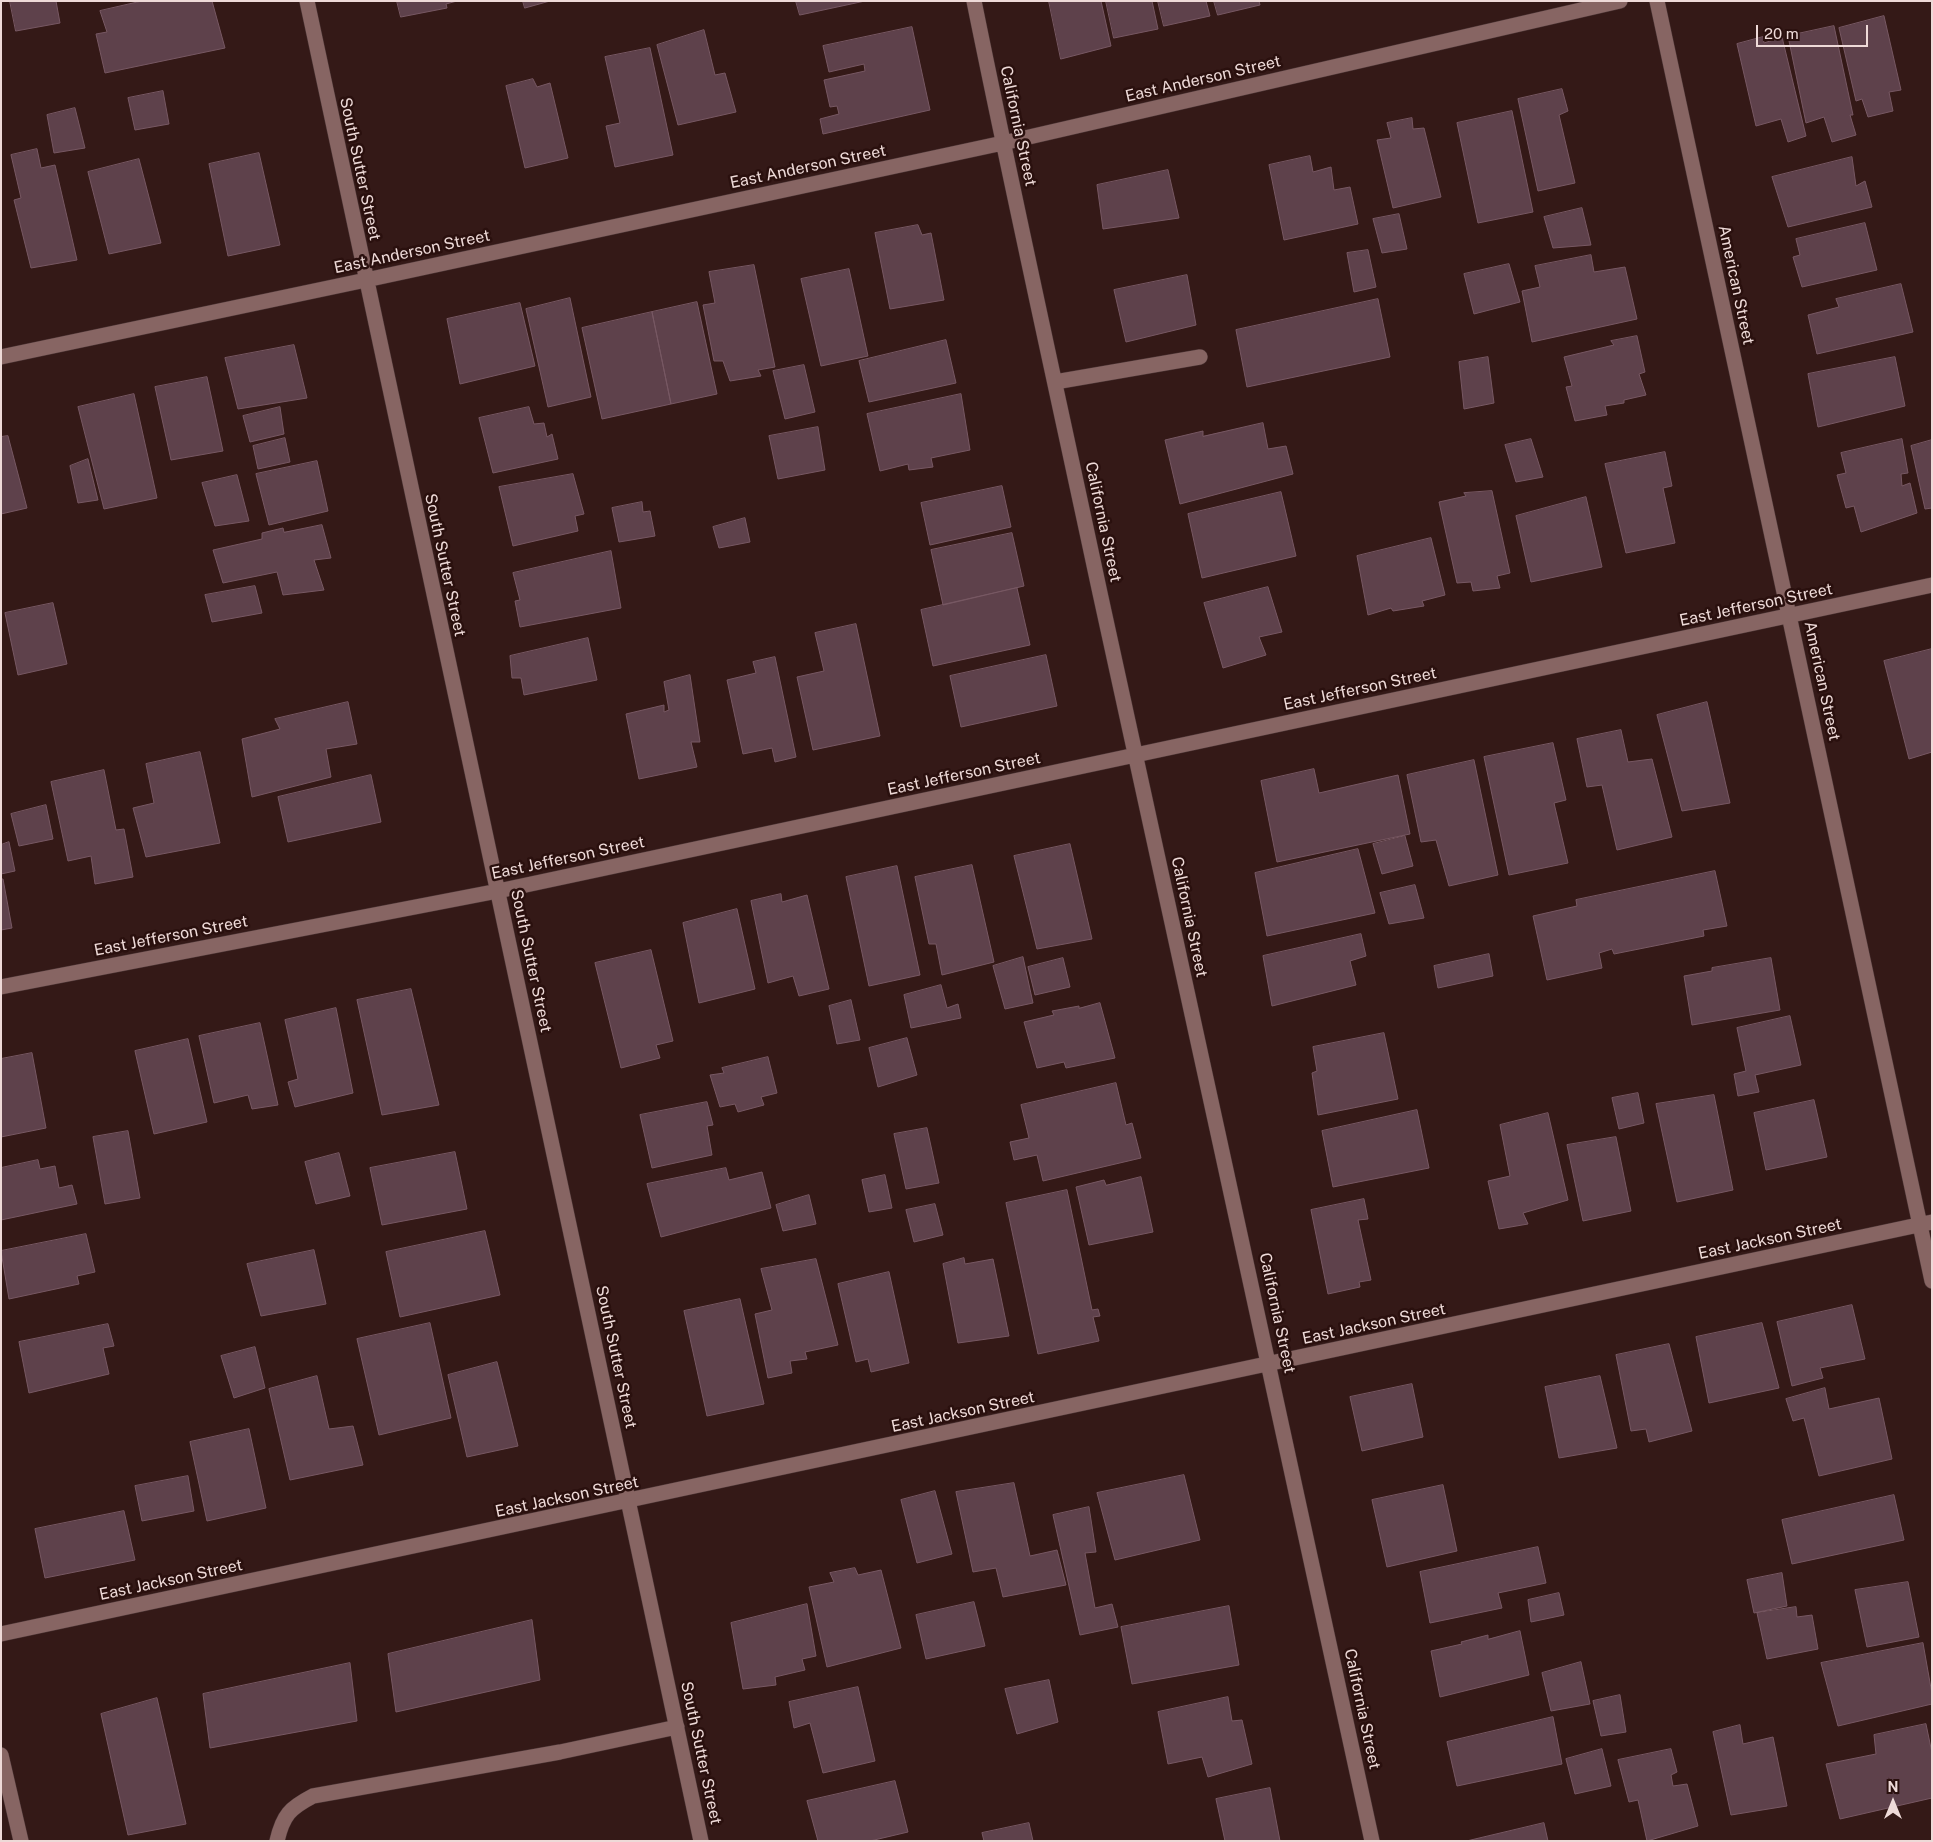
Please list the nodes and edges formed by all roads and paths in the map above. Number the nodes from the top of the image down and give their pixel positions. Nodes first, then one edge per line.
1 (307, 1) edge
2 (974, 1) edge
3 (1620, 1) edge
4 (1657, 1) edge
5 (1003, 143) junction
6 (366, 280) junction
7 (1, 357) edge
8 (1200, 357) dead end
9 (1055, 382) junction
10 (1932, 584) edge
11 (1790, 615) junction
12 (1136, 755) junction
13 (498, 891) junction
14 (1, 987) edge
15 (1926, 1224) edge
16 (1932, 1281) edge
17 (1270, 1364) junction
18 (629, 1502) junction
19 (1, 1634) edge
20 (678, 1727) junction
21 (1, 1755) edge
22 (21, 1841) edge
23 (276, 1841) edge
24 (701, 1841) edge
25 (1372, 1841) edge

1 - 6 street, South Sutter Street
2 - 5 street, California Street
3 - 5 street, East Anderson Street
4 - 11 street, American Street
5 - 6 street, East Anderson Street
5 - 9 street, California Street
6 - 7 street, East Anderson Street
6 - 13 street, South Sutter Street
8 - 9 street
9 - 12 street, California Street
10 - 11 street, East Jefferson Street
11 - 12 street, East Jefferson Street
11 - 15 street, American Street
12 - 13 street, East Jefferson Street
12 - 17 street, California Street
13 - 14 street, East Jefferson Street
13 - 18 street, South Sutter Street
15 - 16 street, American Street
15 - 17 street, East Jackson Street
17 - 18 street, East Jackson Street
17 - 25 street, California Street
18 - 19 street, East Jackson Street
18 - 20 street, South Sutter Street
20 - 23 street
20 - 24 street, South Sutter Street
21 - 22 street

